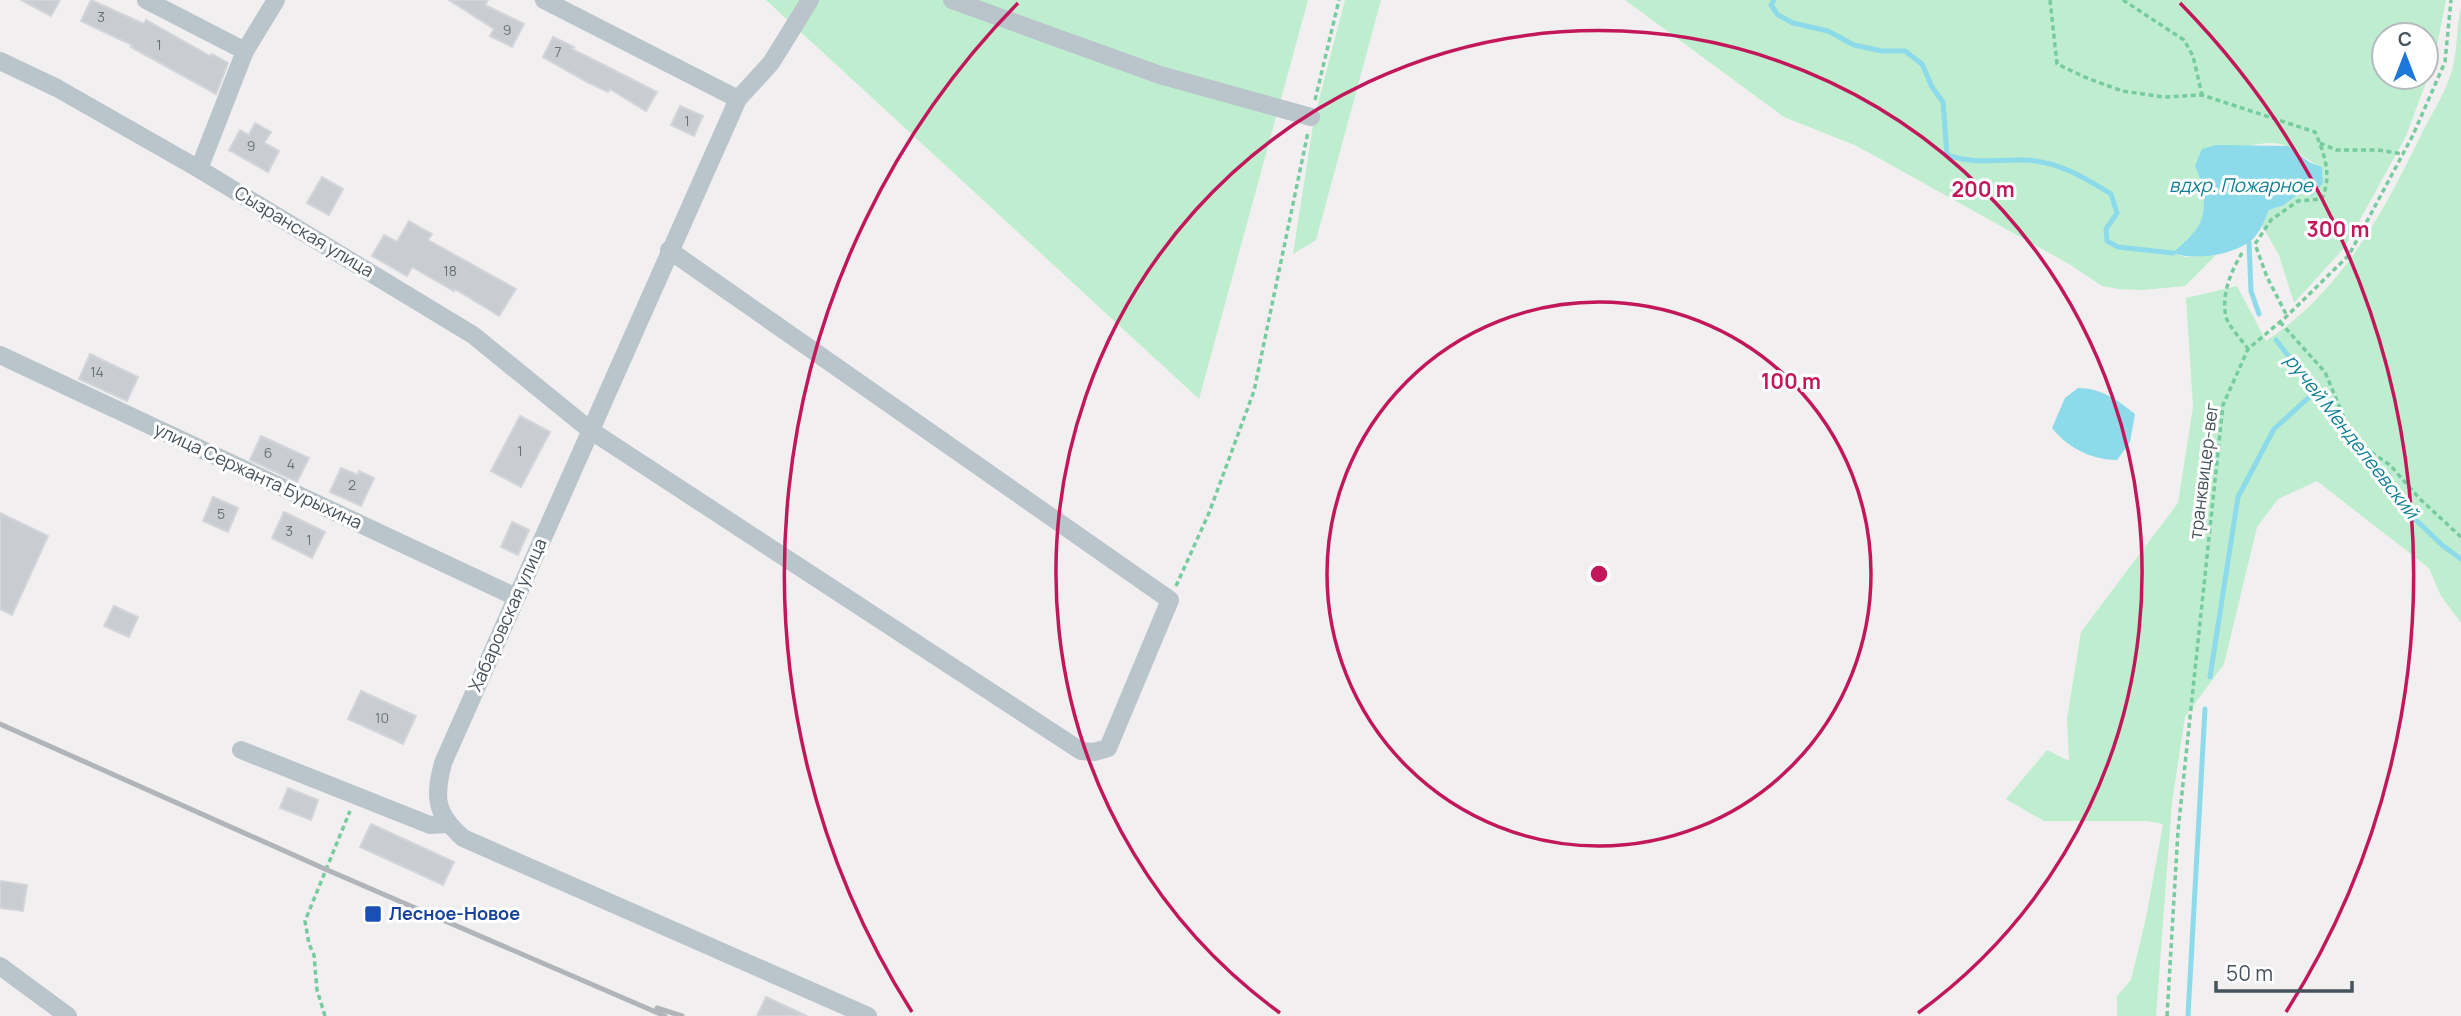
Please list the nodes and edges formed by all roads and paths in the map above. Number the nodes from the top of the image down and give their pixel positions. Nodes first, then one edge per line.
1 (146, 0) edge
2 (276, 0) edge
3 (544, 0) edge
4 (810, 0) edge
5 (952, 0) edge
6 (1339, 0) edge
7 (2050, 0) edge
8 (2123, 0) edge
9 (2451, 0) edge
10 (245, 51) junction
11 (0, 61) edge
12 (2202, 95) junction
13 (738, 99) junction
14 (1311, 117) junction
15 (2320, 143) junction
16 (2403, 154) junction
17 (199, 169) junction
18 (669, 250) junction
19 (2242, 253) dead end
20 (2287, 316) junction
21 (2280, 322) junction
22 (2248, 349) junction
23 (0, 355) edge
24 (590, 430) junction
25 (2461, 537) edge
26 (516, 597) junction
27 (1170, 600) junction
28 (242, 750) dead end
29 (357, 796) junction
30 (447, 824) junction
31 (0, 966) edge
32 (68, 1016) edge
33 (325, 1016) edge
34 (868, 1016) edge
35 (2167, 1016) edge

1 - 10 street
2 - 10 street
3 - 13 street
4 - 13 street, Хабаровская улица
5 - 14 street
6 - 14 path
7 - 12 path
8 - 12 path
9 - 16 path, транквицер-вег
10 - 17 street
11 - 17 street, Сызранская улица
12 - 15 path
13 - 18 street, Хабаровская улица
14 - 27 path
15 - 16 path
15 - 20 path
16 - 20 path, транквицер-вег
17 - 24 street, Сызранская улица
18 - 24 street, Хабаровская улица
18 - 27 street
19 - 22 path
20 - 21 path, транквицер-вег
21 - 22 path, транквицер-вег
21 - 25 path
22 - 35 path, транквицер-вег
23 - 26 street, улица Сержанта Бурыхина
24 - 26 street, Хабаровская улица
24 - 27 street, Сызранская улица
26 - 30 street, Хабаровская улица
28 - 29 street
29 - 30 street
29 - 33 path
30 - 34 street
31 - 32 street

